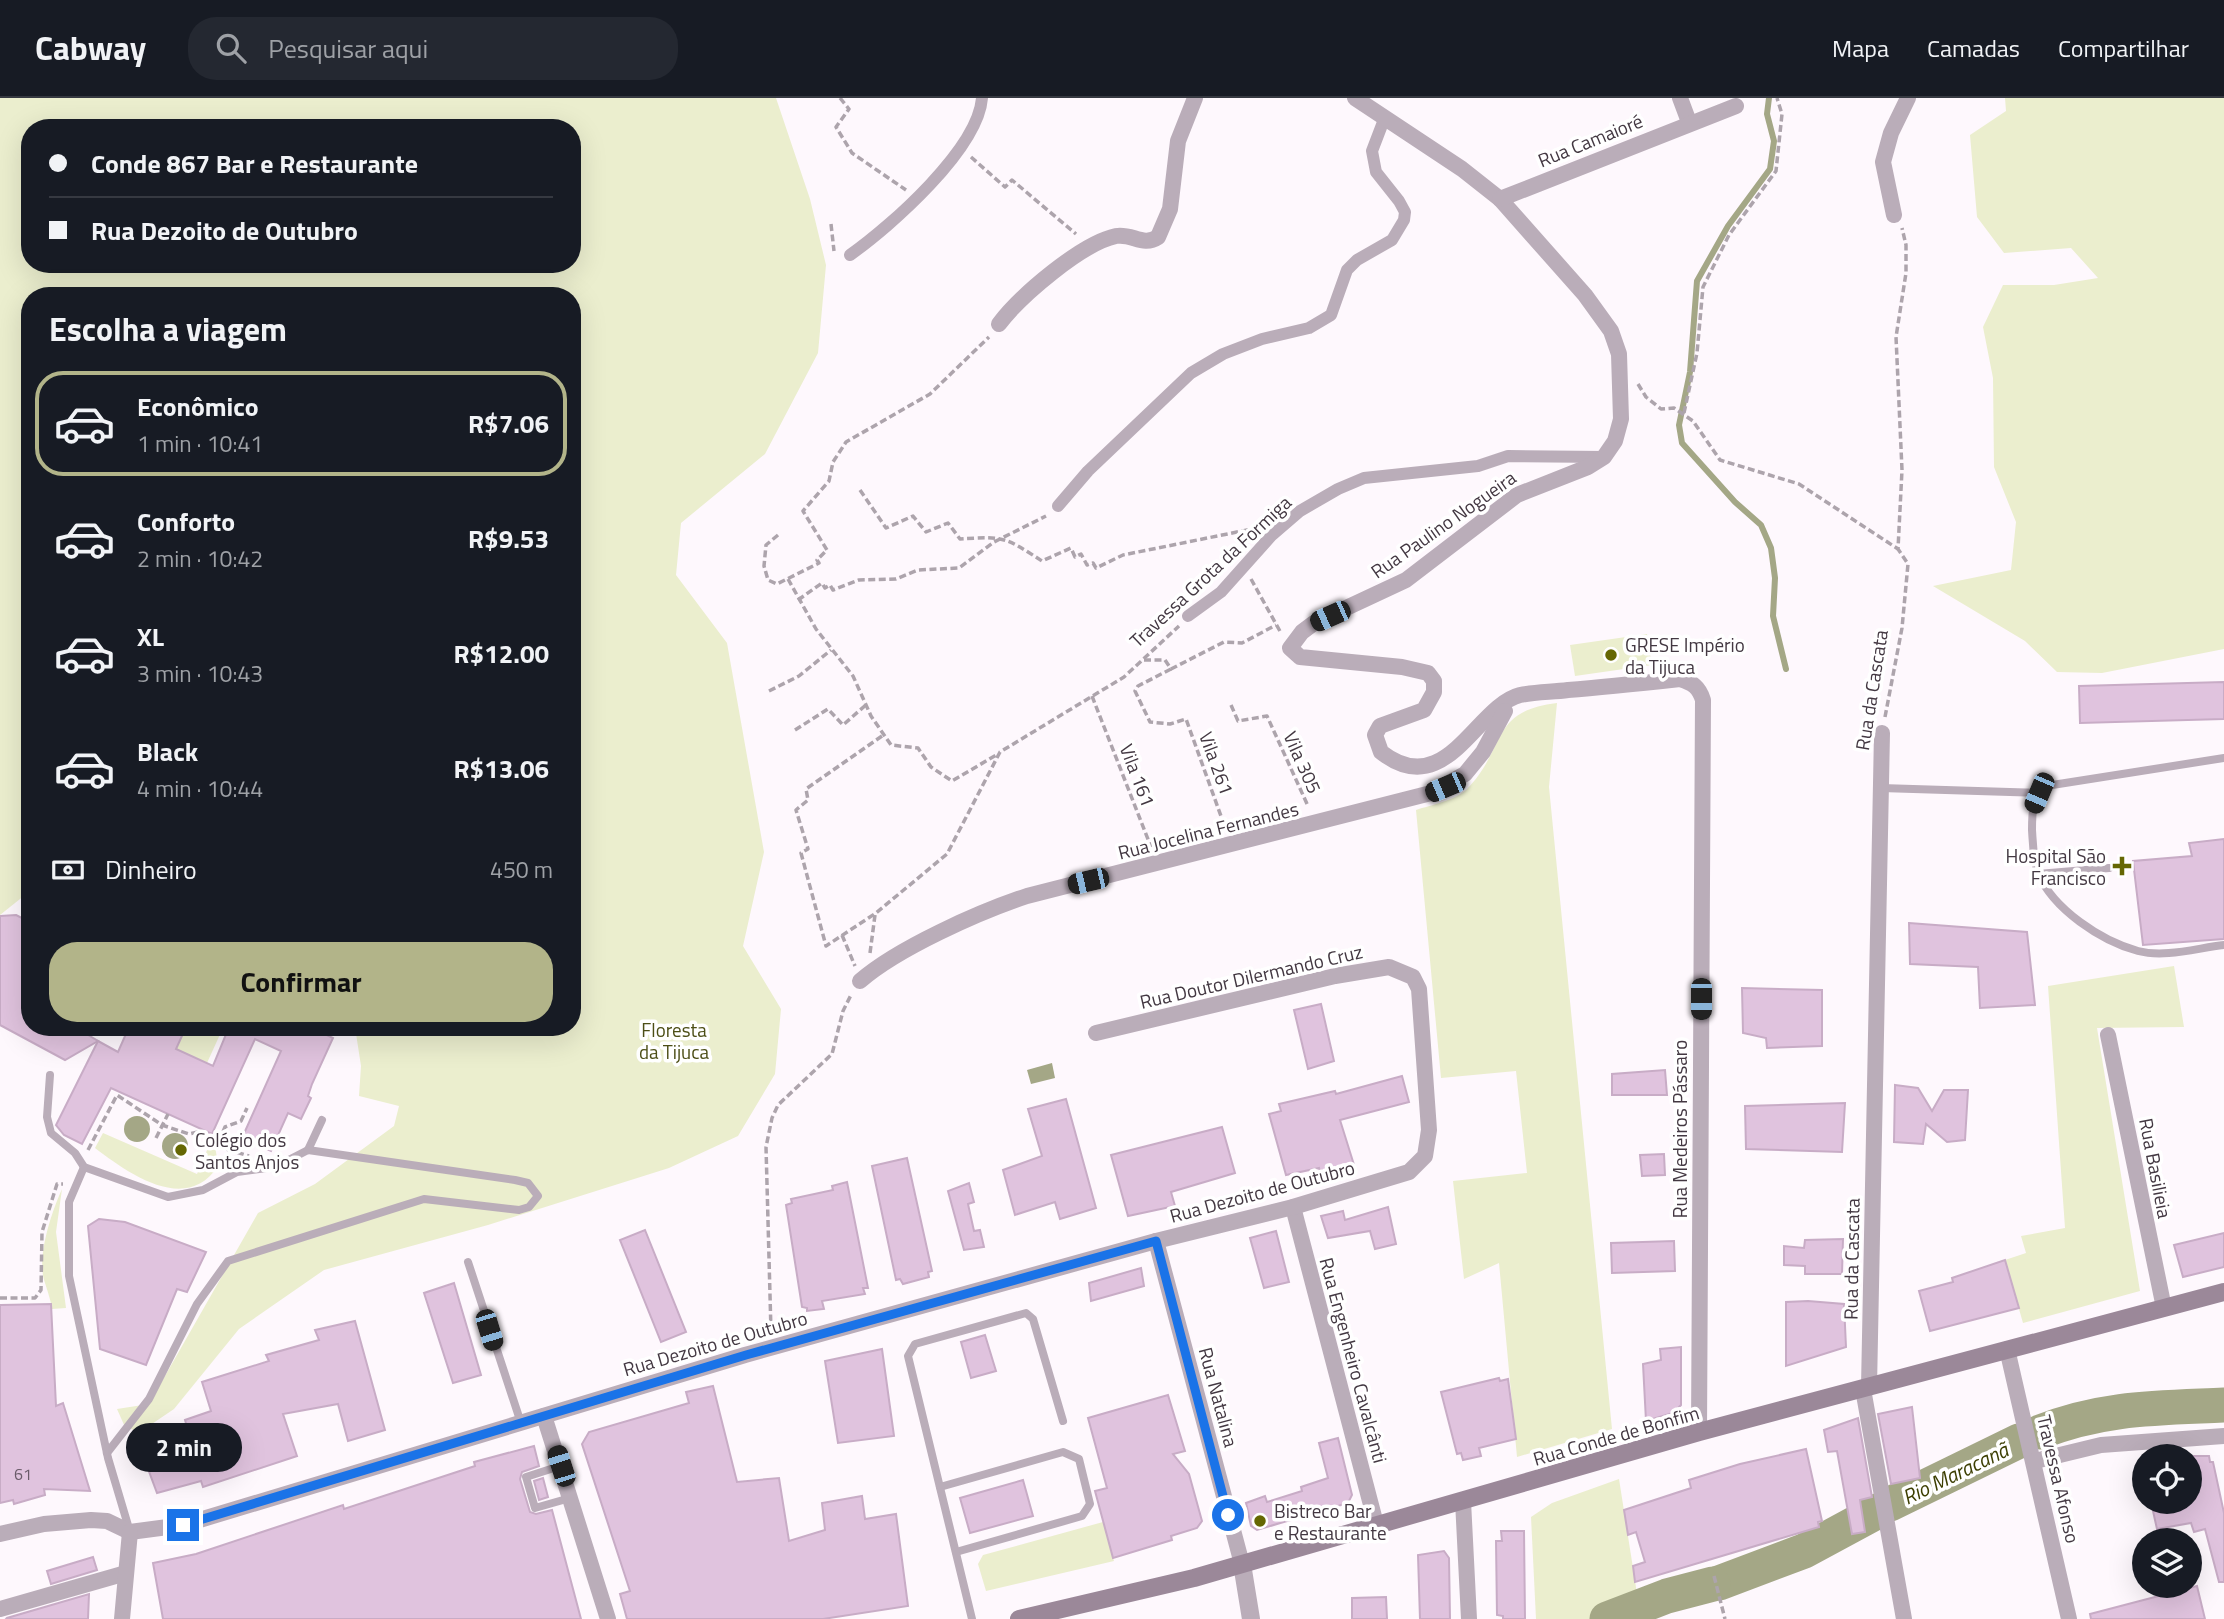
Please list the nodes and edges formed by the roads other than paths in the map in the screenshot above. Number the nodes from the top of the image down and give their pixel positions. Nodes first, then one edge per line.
1 (982, 98) edge
2 (1195, 98) edge
3 (1355, 98) edge
4 (1680, 98) edge
5 (1908, 98) edge
6 (1736, 106) dead end
7 (1385, 117) junction
8 (1689, 122) junction
9 (1500, 199) junction
10 (1894, 215) road end
11 (850, 255) dead end
12 (999, 324) road end
13 (1604, 457) junction
14 (1058, 506) road end
15 (1188, 616) road end
16 (1517, 696) junction
17 (1882, 733) road end
18 (2224, 758) edge
19 (1881, 788) junction
20 (2039, 793) junction
21 (2109, 868) dead end
22 (2038, 874) junction
23 (2224, 945) edge
24 (860, 981) road end
25 (1096, 1033) dead end
26 (2108, 1035) dead end
27 (50, 1075) dead end
28 (322, 1120) dead end
29 (1427, 1144) joint
30 (308, 1150) junction
31 (82, 1163) junction
32 (1293, 1207) junction
33 (1156, 1241) junction
34 (468, 1262) dead end
35 (2224, 1292) edge
36 (2164, 1308) junction
37 (2007, 1349) junction
38 (1866, 1388) junction
39 (544, 1416) junction
40 (1063, 1421) dead end
41 (521, 1423) junction
42 (1699, 1432) junction
43 (2224, 1436) edge
44 (107, 1453) junction
45 (2033, 1454) junction
46 (561, 1466) junction
47 (940, 1487) junction
48 (570, 1498) junction
49 (1463, 1501) junction
50 (1376, 1524) junction
51 (130, 1532) junction
52 (0, 1534) edge
53 (956, 1552) junction
54 (1242, 1564) junction
55 (126, 1573) junction
56 (0, 1609) edge
57 (122, 1619) edge
58 (608, 1619) edge
59 (972, 1619) edge
60 (1019, 1619) edge
61 (1251, 1619) edge
62 (1469, 1619) edge
63 (1904, 1619) edge
64 (2069, 1619) edge

1 - 11 street
2 - 12 street
3 - 7 street
4 - 8 street
5 - 10 street
6 - 8 street, Rua Camaioré
7 - 9 street
7 - 14 street
8 - 9 street, Rua Camaioré
9 - 13 street
13 - 15 street, Travessa Grota da Formiga
13 - 16 street, Rua Paulino Nogueira
16 - 24 street, Rua Jocelina Fernandes
16 - 42 street, Rua Medeiros Pássaro
17 - 19 street, Rua da Cascata
18 - 20 lane
19 - 20 lane
19 - 38 street, Rua da Cascata
20 - 22 lane
21 - 22 lane
22 - 23 lane
25 - 29 street, Rua Doutor Dilermando Cruz
26 - 36 street, Rua Basilieia
27 - 31 lane
28 - 30 lane
29 - 32 street, Rua Dezoito de Outubro
30 - 31 lane
30 - 44 lane
31 - 44 lane
32 - 33 street, Rua Dezoito de Outubro
32 - 50 street, Rua Engenheiro Cavalcânti
33 - 39 street, Rua Dezoito de Outubro
33 - 54 street, Rua Natalina
34 - 41 lane
35 - 36 main road, Rua Conde de Bonfim
36 - 37 main road, Rua Conde de Bonfim
37 - 38 main road, Rua Conde de Bonfim
37 - 45 street, Travessa Afonso
38 - 42 main road, Rua Conde de Bonfim
38 - 63 street, Rua da Cascata
39 - 41 street, Rua Dezoito de Outubro
39 - 46 street
40 - 47 lane
41 - 51 street, Rua Dezoito de Outubro
42 - 49 main road, Rua Conde de Bonfim
43 - 45 street
44 - 51 lane
45 - 64 street, Travessa Afonso
46 - 48 street
46 - 48 lane
47 - 53 lane
47 - 53 lane
48 - 58 street
49 - 50 main road, Rua Conde de Bonfim
49 - 62 street
50 - 54 main road, Rua Conde de Bonfim
51 - 52 street, Rua Dezoito de Outubro
51 - 55 street
53 - 59 lane
54 - 60 main road, Rua Conde de Bonfim
54 - 61 street
55 - 56 street
55 - 57 street

